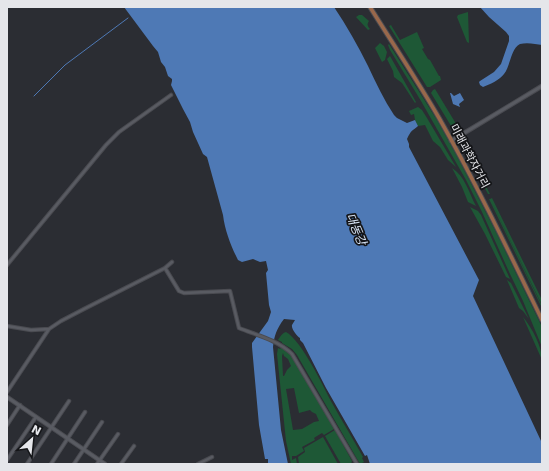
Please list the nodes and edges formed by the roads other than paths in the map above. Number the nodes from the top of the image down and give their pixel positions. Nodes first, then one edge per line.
1 (370, 7) edge
2 (542, 86) edge
3 (171, 95) dead end
4 (451, 140) junction
5 (172, 262) dead end
6 (7, 265) edge
7 (165, 268) junction
8 (542, 320) edge
9 (7, 326) edge
10 (49, 329) junction
11 (7, 392) edge
12 (7, 397) edge
13 (70, 402) dead end
14 (20, 405) junction
15 (86, 412) dead end
16 (36, 416) junction
17 (102, 422) dead end
18 (7, 425) edge
19 (52, 428) junction
20 (118, 434) dead end
21 (68, 438) junction
22 (134, 446) dead end
23 (84, 449) junction
24 (212, 457) dead end
25 (7, 460) edge
26 (100, 460) junction
27 (26, 464) edge
28 (51, 464) edge
29 (74, 464) edge
30 (97, 464) edge
31 (105, 464) edge
32 (121, 464) edge
33 (198, 464) edge
34 (356, 464) edge

1 - 4 main road, 미래과학자거리
2 - 4 street
3 - 6 street
4 - 8 main road, 미래과학자거리
5 - 7 street
7 - 10 street
7 - 34 street
9 - 10 street
10 - 11 street
12 - 14 street
13 - 19 street
14 - 16 street
14 - 18 street
15 - 21 street
16 - 19 street
16 - 25 street
17 - 23 street
19 - 21 street
19 - 27 street
20 - 26 street
21 - 23 street
21 - 28 street
22 - 32 street
23 - 26 street
23 - 29 street
24 - 33 street
26 - 30 street
26 - 31 street

